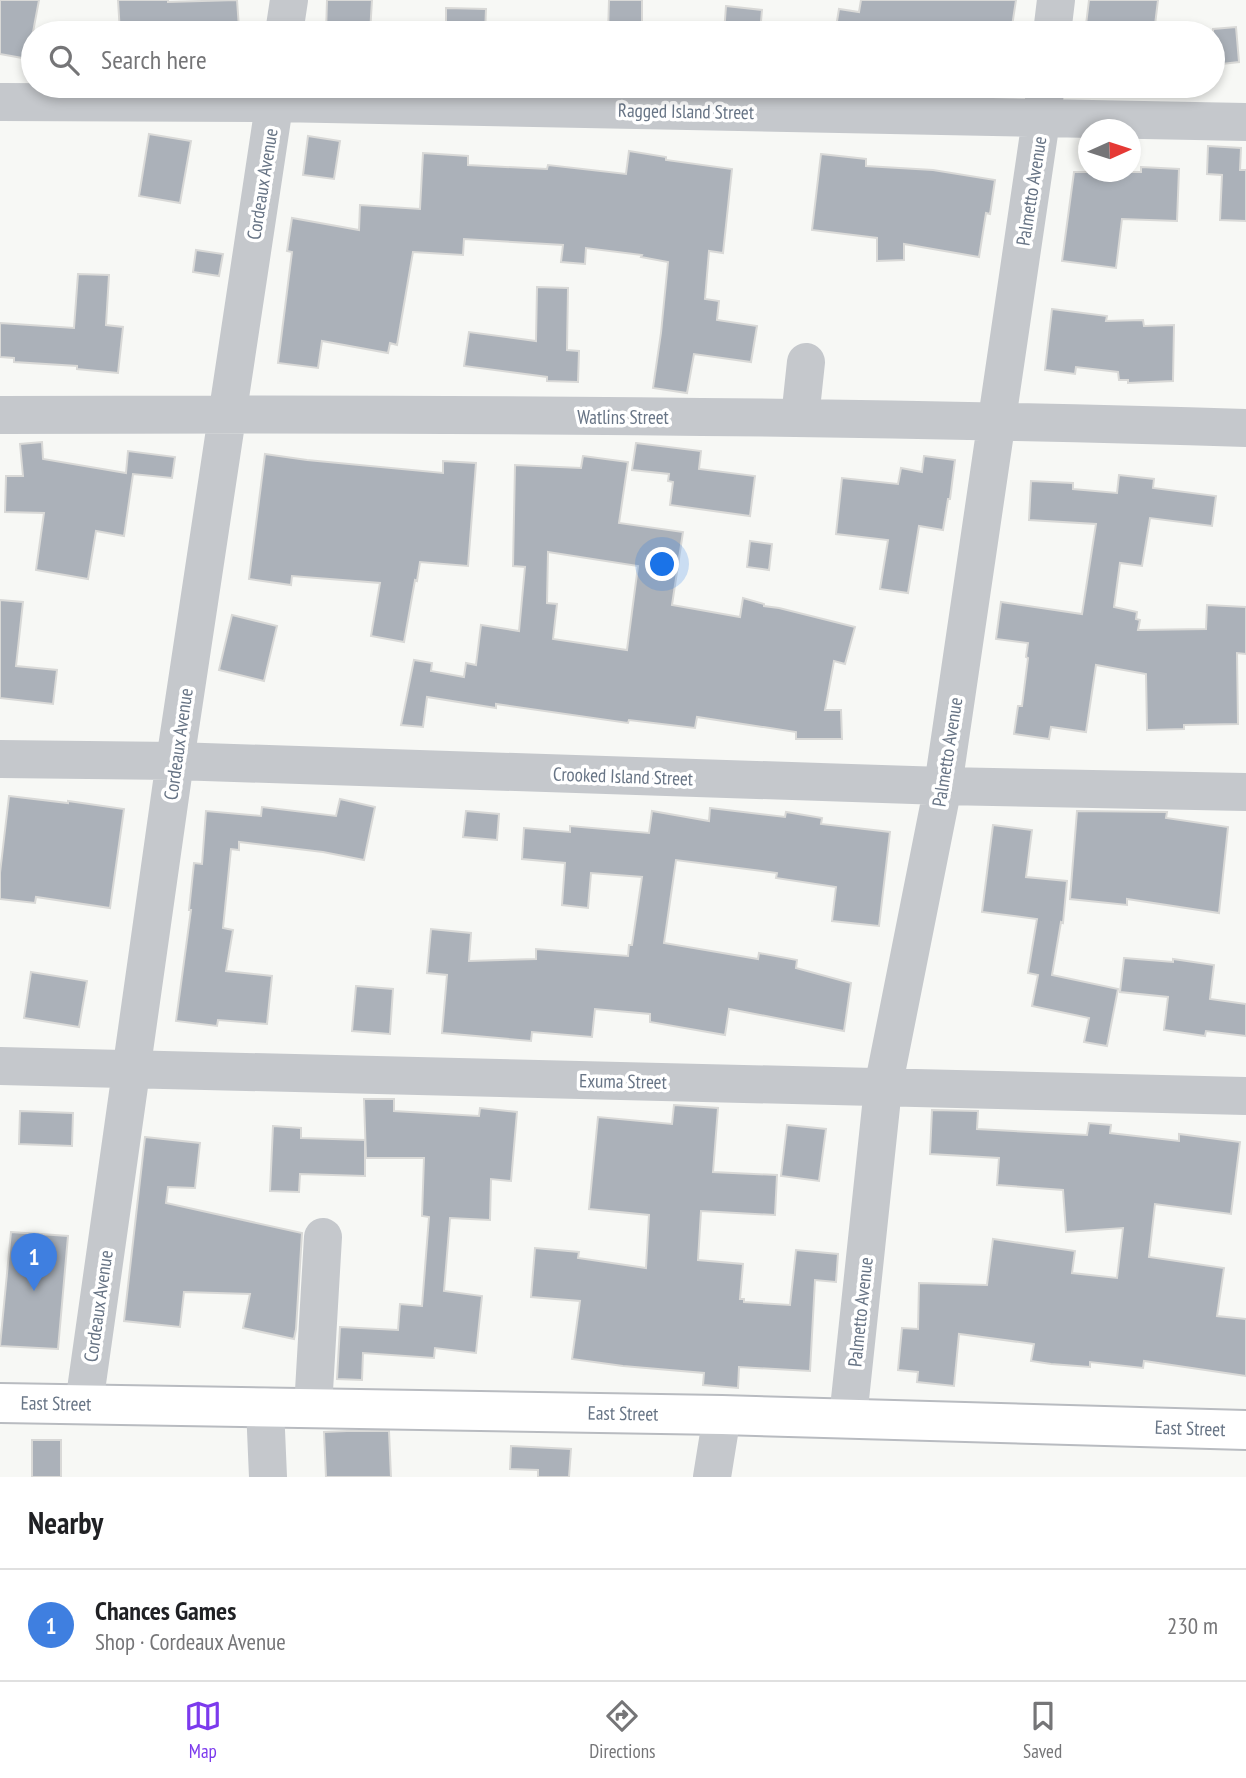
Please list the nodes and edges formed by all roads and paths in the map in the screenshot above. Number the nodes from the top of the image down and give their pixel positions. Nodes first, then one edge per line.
1 (289, 0) edge
2 (1056, 0) edge
3 (286, 21) edge
4 (1053, 21) edge
5 (138, 98) edge
6 (274, 98) edge
7 (660, 98) edge
8 (0, 102) edge
9 (1044, 102) edge
10 (1246, 122) edge
11 (806, 362) dead end
12 (228, 414) junction
13 (0, 415) edge
14 (800, 418) junction
15 (997, 420) junction
16 (1246, 428) edge
17 (0, 759) edge
18 (176, 761) junction
19 (943, 786) junction
20 (1246, 792) edge
21 (0, 1066) edge
22 (131, 1069) junction
23 (883, 1088) junction
24 (1246, 1096) edge
25 (323, 1237) dead end
26 (0, 1403) edge
27 (84, 1404) junction
28 (265, 1407) junction
29 (313, 1408) junction
30 (722, 1415) junction
31 (848, 1418) junction
32 (1246, 1430) edge
33 (268, 1477) edge
34 (712, 1477) edge

1 - 3 street
2 - 4 street
5 - 8 street, Ragged Island Street
6 - 12 street, Cordeaux Avenue
7 - 9 street, Ragged Island Street
9 - 10 street, Ragged Island Street
9 - 15 street, Palmetto Avenue
11 - 14 street
12 - 13 street, Watlins Street
12 - 14 street, Watlins Street
12 - 18 street, Cordeaux Avenue
14 - 15 street, Watlins Street
15 - 16 street, Watlins Street
15 - 19 street, Palmetto Avenue
17 - 18 street, Crooked Island Street
18 - 19 street, Crooked Island Street
18 - 22 street, Cordeaux Avenue
19 - 20 street, Crooked Island Street
19 - 23 street, Palmetto Avenue
21 - 22 street, Exuma Street
22 - 23 street, Exuma Street
22 - 27 street, Cordeaux Avenue
23 - 24 street, Exuma Street
23 - 31 street, Palmetto Avenue
25 - 29 street
26 - 27 main road, East Street
27 - 28 main road, East Street
28 - 29 main road, East Street
28 - 33 street
29 - 30 main road, East Street
30 - 31 main road, East Street
30 - 34 street
31 - 32 main road, East Street

